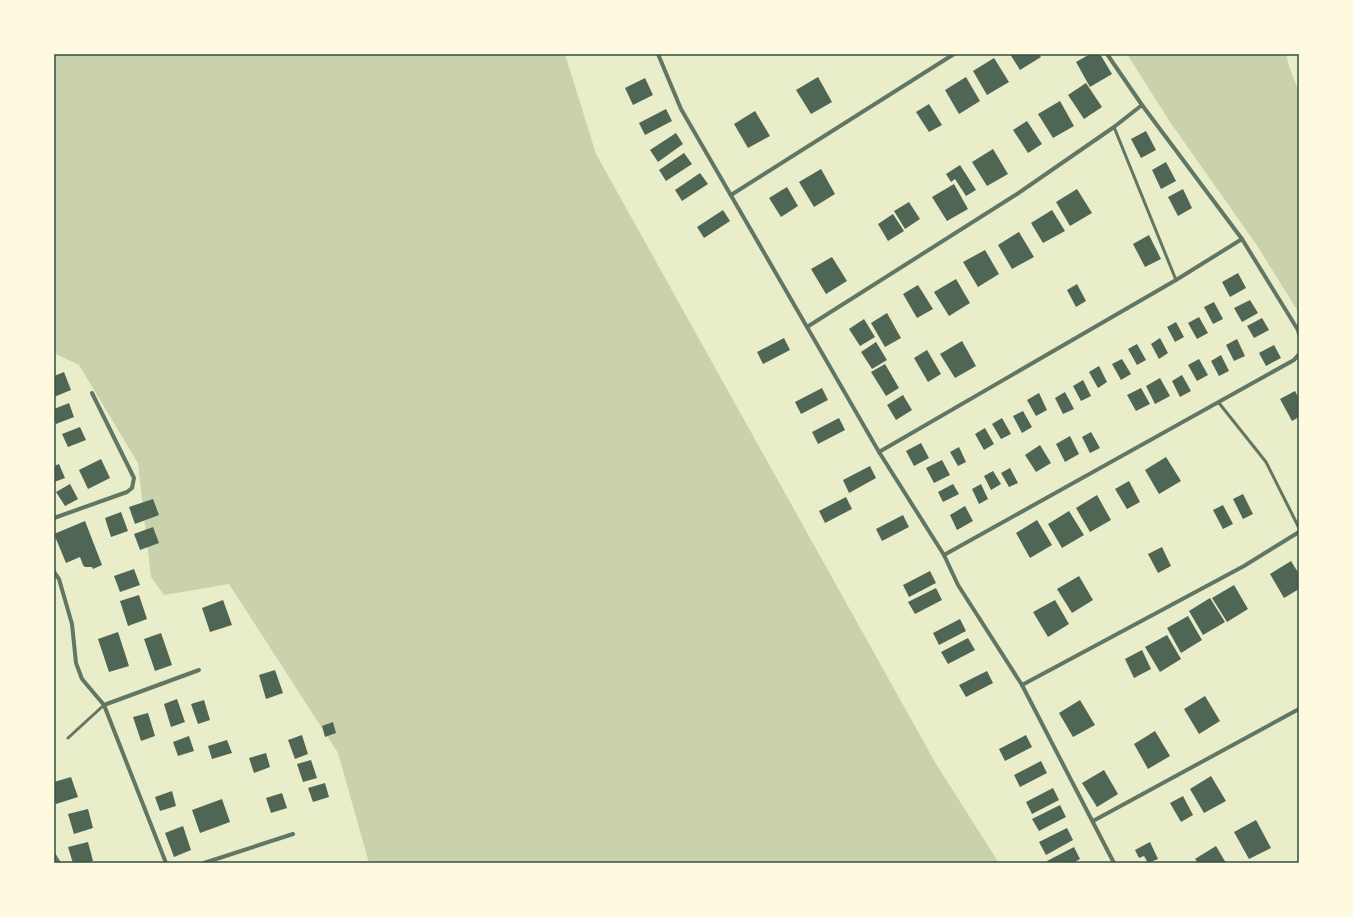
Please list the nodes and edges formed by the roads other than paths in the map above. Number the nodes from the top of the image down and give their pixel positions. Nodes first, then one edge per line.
1 (658, 54) edge
2 (954, 54) edge
3 (1107, 54) edge
4 (1142, 105) junction
5 (1114, 127) junction
6 (731, 195) junction
7 (1242, 238) junction
8 (1176, 280) junction
9 (807, 327) junction
10 (1299, 334) edge
11 (1299, 354) edge
12 (92, 393) dead end
13 (1219, 403) junction
14 (879, 452) junction
15 (54, 518) edge
16 (1299, 528) edge
17 (1299, 532) edge
18 (944, 555) junction
19 (54, 572) edge
20 (199, 670) dead end
21 (1022, 685) junction
22 (104, 705) junction
23 (1299, 709) edge
24 (68, 738) dead end
25 (1093, 821) junction
26 (293, 834) dead end
27 (54, 855) edge
28 (59, 863) edge
29 (166, 863) edge
30 (204, 863) edge
31 (1114, 863) edge

1 - 6 street
2 - 6 street
3 - 4 street
4 - 5 street
4 - 7 street
5 - 8 lane
5 - 9 street
6 - 9 street
7 - 8 street
7 - 10 street
8 - 14 street
9 - 14 street
11 - 13 street
12 - 15 street
13 - 16 lane
13 - 18 street
14 - 18 street
17 - 21 street
18 - 21 street
19 - 22 street
20 - 22 street
21 - 25 street
22 - 24 lane
22 - 29 street
23 - 25 street
25 - 31 street
26 - 30 street
27 - 28 street

